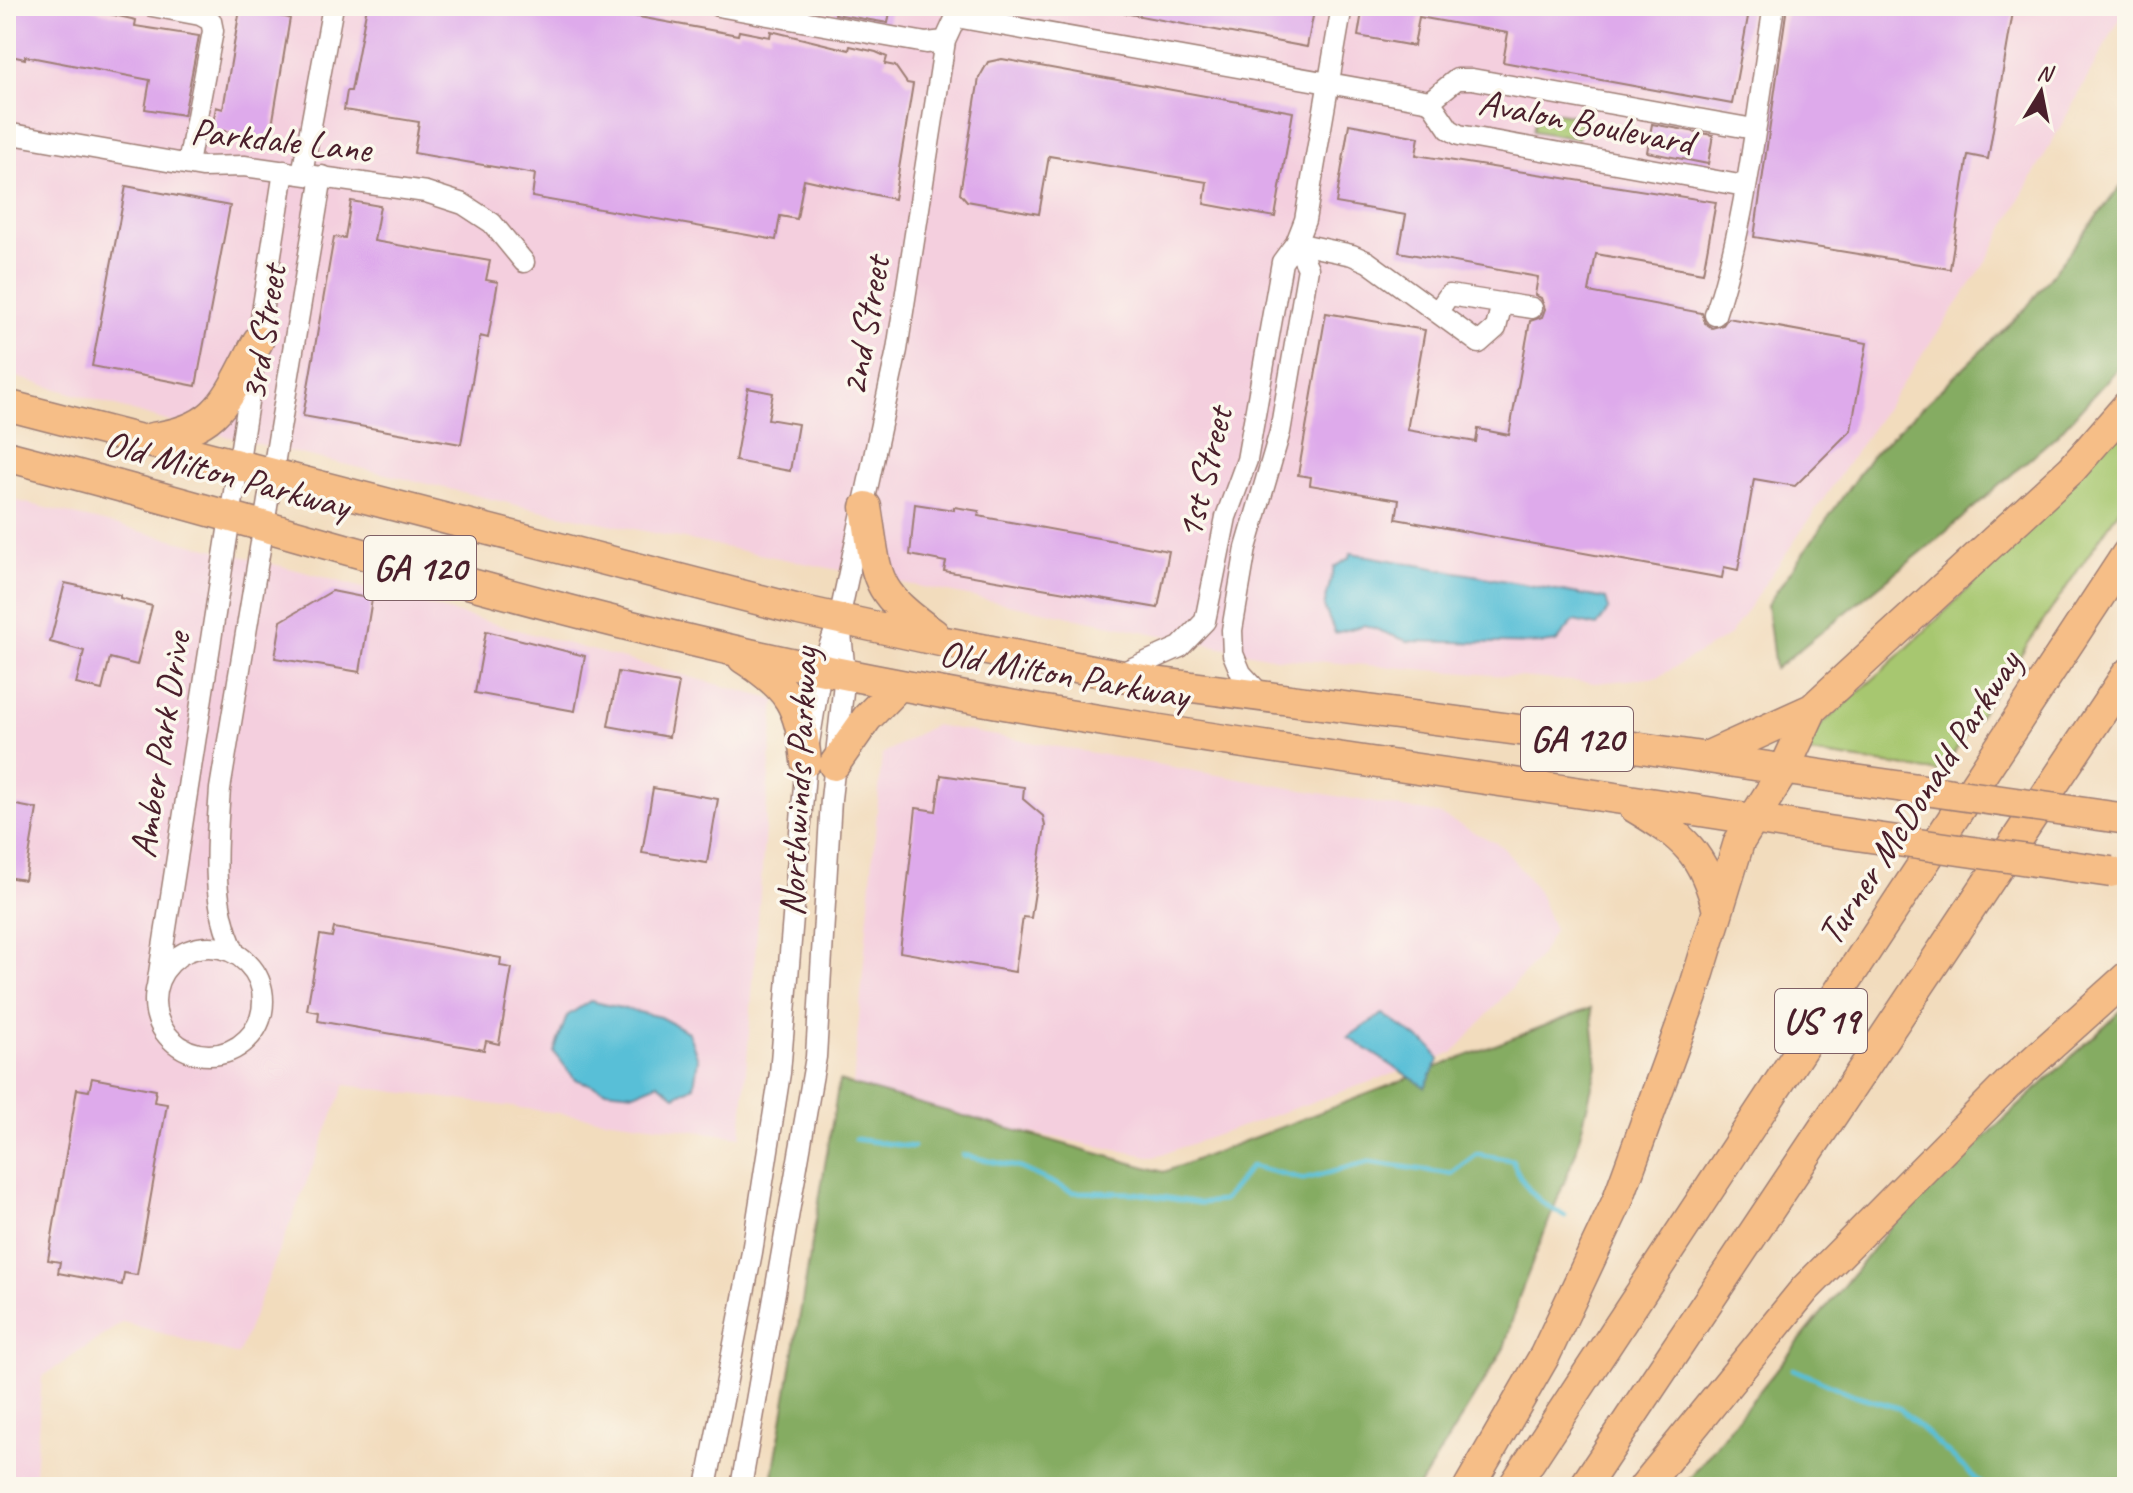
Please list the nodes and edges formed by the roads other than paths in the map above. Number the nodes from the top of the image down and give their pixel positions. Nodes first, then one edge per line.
1 (152, 6) edge
2 (333, 6) edge
3 (718, 6) edge
4 (1342, 6) edge
5 (1774, 6) edge
6 (954, 12) edge
7 (945, 41) junction
8 (1330, 83) junction
9 (1430, 101) junction
10 (1754, 129) junction
11 (6, 133) edge
12 (188, 164) junction
13 (303, 174) junction
14 (1745, 186) junction
15 (1296, 243) junction
16 (524, 262) dead end
17 (1502, 303) junction
18 (1532, 308) dead end
19 (1438, 311) junction
20 (1715, 315) dead end
21 (258, 341) junction
22 (6, 405) edge
23 (2127, 406) edge
24 (144, 439) junction
25 (6, 456) edge
26 (235, 490) junction
27 (269, 500) junction
28 (866, 507) junction
29 (2127, 554) edge
30 (839, 619) junction
31 (945, 642) junction
32 (728, 648) junction
33 (833, 672) junction
34 (2127, 674) edge
35 (1117, 675) junction
36 (899, 685) junction
37 (1265, 699) junction
38 (1812, 709) junction
39 (1704, 758) junction
40 (820, 763) junction
41 (1784, 770) junction
42 (1622, 800) junction
43 (1752, 818) junction
44 (2127, 819) edge
45 (2119, 873) edge
46 (1719, 912) junction
47 (235, 953) junction
48 (2127, 977) edge
49 (157, 986) junction
50 (706, 1487) edge
51 (741, 1487) edge
52 (1469, 1487) edge
53 (1513, 1487) edge
54 (1584, 1487) edge
55 (1644, 1487) edge

1 - 12 street
2 - 13 street, 3rd Street
3 - 7 street
4 - 8 street, 1st Street
5 - 10 street
6 - 7 street, Avalon Boulevard
6 - 8 street, Avalon Boulevard
7 - 28 street, 2nd Street
8 - 9 street, Avalon Boulevard
8 - 15 street, 1st Street
9 - 10 street, Avalon Boulevard
9 - 14 street, Avalon Boulevard
10 - 14 street
11 - 12 street, Parkdale Lane
12 - 13 street, Parkdale Lane
13 - 16 street, Parkdale Lane
13 - 21 street, 3rd Street
13 - 27 street, 3rd Street
14 - 20 street
15 - 19 street
15 - 35 street, 1st Street
15 - 37 street, 1st Street
17 - 18 street
17 - 19 street
17 - 19 street
21 - 24 highway
21 - 26 street, 3rd Street
22 - 24 highway, Old Milton Parkway / GA 120
23 - 38 highway
24 - 26 highway, Old Milton Parkway / GA 120
25 - 26 highway, Old Milton Parkway / GA 120
26 - 27 highway, Old Milton Parkway / GA 120
26 - 27 highway, Old Milton Parkway / GA 120
26 - 49 street, Amber Park Drive
27 - 30 highway, Old Milton Parkway / GA 120
27 - 32 highway, Old Milton Parkway / GA 120
27 - 47 street, Amber Park Drive
28 - 30 street, 2nd Street
28 - 31 highway
29 - 53 highway, Turner McDonald Parkway / US 19
30 - 31 highway, Old Milton Parkway / GA 120
30 - 33 street, Northwinds Parkway
31 - 35 highway, Old Milton Parkway / GA 120
32 - 33 highway, Old Milton Parkway / GA 120
32 - 40 highway
33 - 36 highway, Old Milton Parkway / GA 120
33 - 40 street, Northwinds Parkway
33 - 40 street, Northwinds Parkway
34 - 54 highway, US 19
35 - 37 highway, Old Milton Parkway / GA 120
36 - 40 highway
36 - 42 highway, Old Milton Parkway / GA 120
37 - 39 highway, Old Milton Parkway / GA 120
38 - 39 highway
38 - 41 highway
39 - 41 highway, Old Milton Parkway / GA 120
40 - 50 street, Northwinds Parkway
40 - 51 street, Northwinds Parkway
41 - 43 highway
41 - 44 highway, Old Milton Parkway / GA 120, bridge
42 - 43 highway, Old Milton Parkway / GA 120
42 - 46 highway
43 - 45 highway, Old Milton Parkway / GA 120, bridge
43 - 46 highway
46 - 52 highway
47 - 49 street
47 - 49 street
48 - 55 highway

